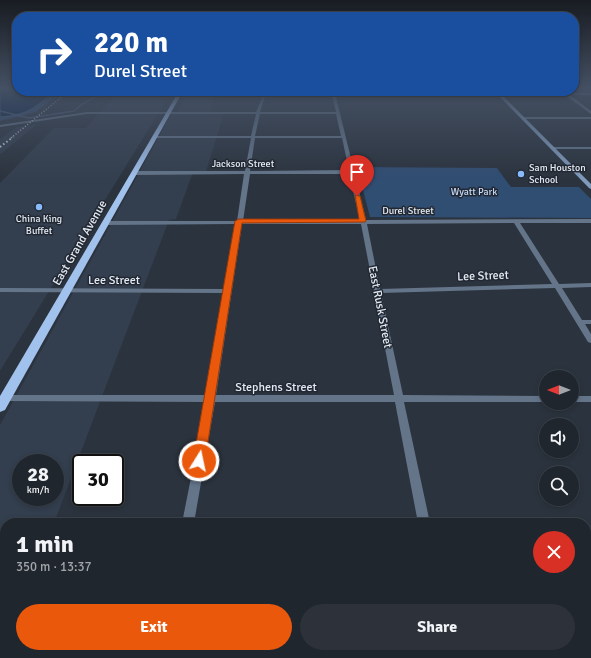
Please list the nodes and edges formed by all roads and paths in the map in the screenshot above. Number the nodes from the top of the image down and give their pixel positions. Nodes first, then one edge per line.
1 (523, 118) edge
2 (45, 119) edge
3 (166, 119) edge
4 (257, 119) edge
5 (340, 119) edge
6 (0, 126) edge
7 (155, 136) junction
8 (253, 137) junction
9 (344, 137) junction
10 (553, 148) junction
11 (591, 148) edge
12 (248, 172) junction
13 (351, 172) junction
14 (135, 173) junction
15 (591, 187) edge
16 (239, 221) junction
17 (362, 221) junction
18 (516, 221) junction
19 (591, 221) edge
20 (106, 223) junction
21 (591, 284) edge
22 (557, 285) junction
23 (0, 290) edge
24 (67, 291) junction
25 (228, 291) junction
26 (377, 291) junction
27 (580, 322) junction
28 (591, 322) edge
29 (591, 340) edge
30 (5, 398) junction
31 (211, 399) junction
32 (398, 399) junction
33 (539, 399) edge
34 (579, 399) edge
35 (591, 399) edge
36 (0, 407) edge
37 (189, 518) edge
38 (423, 518) edge

1 - 10 main road
2 - 6 street
3 - 7 highway, East Grand Avenue
4 - 8 street
5 - 9 street, East Rusk Street
7 - 8 street
7 - 14 highway, East Grand Avenue
8 - 9 street
8 - 12 street
9 - 13 street, East Rusk Street
10 - 11 street
10 - 15 main road
12 - 13 street, Jackson Street
12 - 14 street, Jackson Street
12 - 16 street
13 - 17 street, East Rusk Street
14 - 20 highway, East Grand Avenue
16 - 17 street, Durel Street
16 - 20 street, Durel Street
16 - 25 street
17 - 18 street, Durel Street
17 - 26 street, East Rusk Street
18 - 19 street, Durel Street
18 - 22 street
20 - 24 highway, East Grand Avenue
21 - 22 street, Lee Street
22 - 26 street, Lee Street
22 - 27 street
23 - 24 street, Lee Street
24 - 25 street, Lee Street
24 - 30 highway, East Grand Avenue
25 - 31 street
26 - 32 street, East Rusk Street
27 - 28 street
27 - 29 street
30 - 31 street, Stephens Street
30 - 36 highway, East Grand Avenue
31 - 32 street, Stephens Street
31 - 37 street
32 - 33 street, Stephens Street
32 - 38 street, East Rusk Street
34 - 35 street

